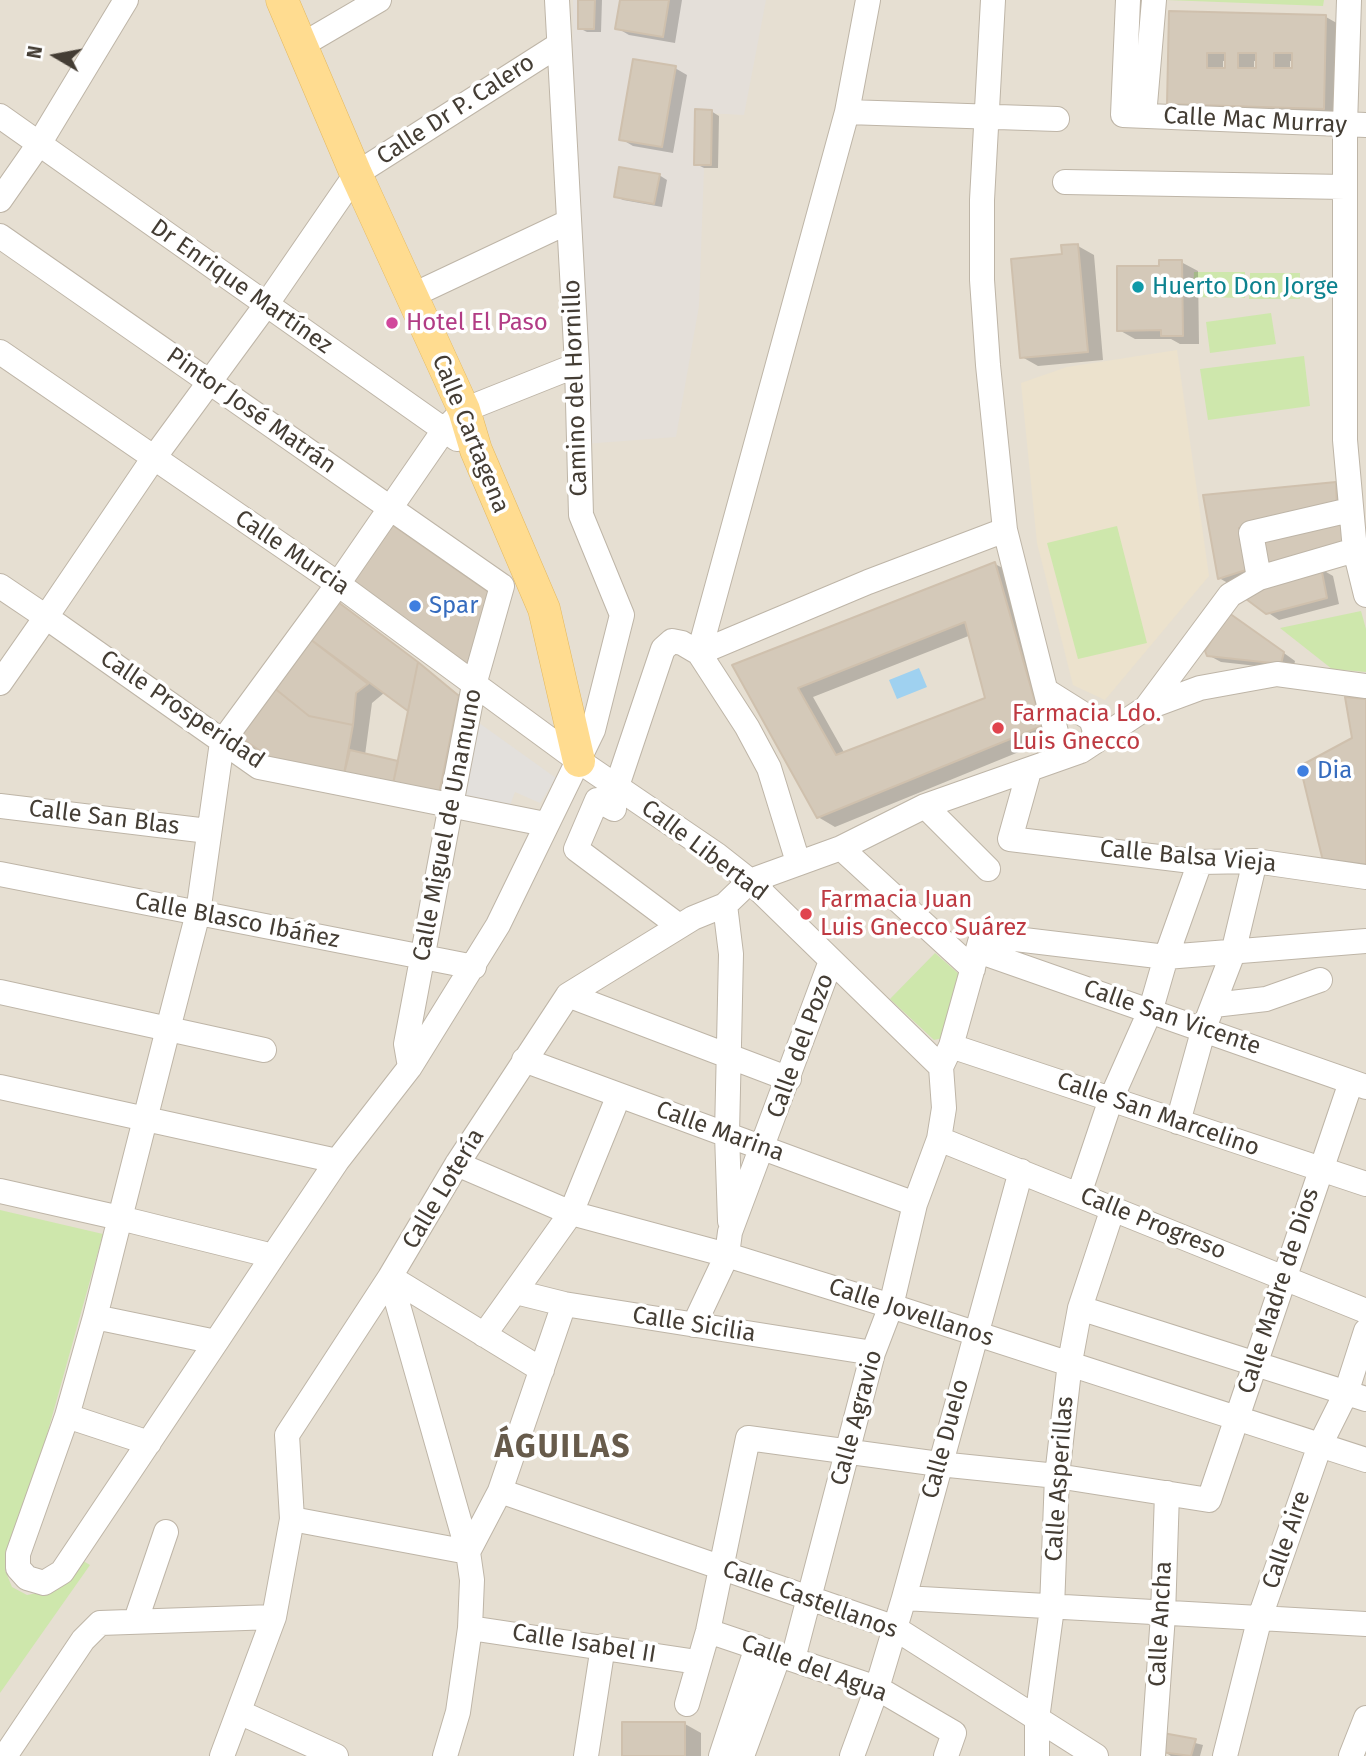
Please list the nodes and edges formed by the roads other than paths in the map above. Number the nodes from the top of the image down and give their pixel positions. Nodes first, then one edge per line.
1 (126, 0) edge
2 (282, 0) edge
3 (379, 0) edge
4 (557, 0) edge
5 (868, 0) edge
6 (993, 0) edge
7 (1128, 0) edge
8 (1154, 0) edge
9 (1349, 0) edge
10 (302, 45) junction
11 (557, 46) junction
12 (847, 112) junction
13 (0, 116) edge
14 (988, 116) junction
15 (1144, 116) junction
16 (1056, 119) dead end
17 (1355, 125) edge
18 (39, 144) junction
19 (356, 174) junction
20 (1065, 182) dead end
21 (1345, 187) junction
22 (0, 200) edge
23 (568, 222) junction
24 (0, 236) edge
25 (411, 296) junction
26 (266, 305) junction
27 (0, 352) edge
28 (577, 365) junction
29 (211, 382) junction
30 (454, 420) junction
31 (153, 459) junction
32 (390, 510) junction
33 (1350, 510) junction
34 (1005, 530) junction
35 (1355, 550) junction
36 (1259, 578) junction
37 (338, 584) junction
38 (0, 586) edge
39 (517, 586) junction
40 (1366, 595) edge
41 (46, 617) junction
42 (699, 653) junction
43 (0, 683) edge
44 (474, 685) junction
45 (1366, 686) edge
46 (1048, 692) junction
47 (1085, 716) junction
48 (1137, 716) junction
49 (1057, 733) junction
50 (222, 742) junction
51 (1086, 747) junction
52 (579, 761) junction
53 (1034, 769) junction
54 (615, 798) junction
55 (451, 805) junction
56 (0, 806) edge
57 (925, 806) junction
58 (545, 824) junction
59 (208, 831) junction
60 (841, 848) junction
61 (1255, 860) junction
62 (797, 862) junction
63 (1200, 862) junction
64 (988, 869) dead end
65 (0, 874) edge
66 (1365, 879) edge
67 (750, 881) junction
68 (725, 905) junction
69 (198, 913) junction
70 (686, 922) junction
71 (1366, 941) edge
72 (977, 952) junction
73 (1233, 953) junction
74 (424, 956) junction
75 (1166, 957) junction
76 (831, 961) junction
77 (474, 967) junction
78 (1320, 980) dead end
79 (0, 992) edge
80 (568, 995) junction
81 (1214, 1005) junction
82 (1151, 1009) junction
83 (1204, 1028) junction
84 (168, 1029) junction
85 (264, 1050) dead end
86 (730, 1055) junction
87 (946, 1056) junction
88 (524, 1060) junction
89 (410, 1067) junction
90 (789, 1079) junction
91 (1359, 1084) edge
92 (0, 1087) edge
93 (619, 1095) junction
94 (1111, 1099) junction
95 (145, 1119) junction
96 (1178, 1122) junction
97 (727, 1134) junction
98 (939, 1139) junction
99 (764, 1149) junction
100 (337, 1161) junction
101 (457, 1164) junction
102 (1320, 1169) junction
103 (1021, 1171) junction
104 (1366, 1184) edge
105 (0, 1191) edge
106 (1079, 1194) junction
107 (915, 1203) junction
108 (1113, 1208) junction
109 (571, 1213) junction
110 (120, 1218) junction
111 (729, 1244) junction
112 (273, 1256) junction
113 (390, 1277) junction
114 (1287, 1278) junction
115 (516, 1292) junction
116 (564, 1304) junction
117 (891, 1306) junction
118 (1080, 1308) junction
119 (1366, 1311) edge
120 (95, 1317) junction
121 (694, 1325) junction
122 (1366, 1331) edge
123 (484, 1335) junction
124 (974, 1335) junction
125 (216, 1342) junction
126 (873, 1353) junction
127 (1070, 1362) junction
128 (1254, 1365) junction
129 (542, 1370) junction
130 (1356, 1396) edge
131 (67, 1416) junction
132 (1237, 1419) junction
133 (149, 1443) junction
134 (1320, 1445) junction
135 (849, 1450) junction
136 (1366, 1460) edge
137 (939, 1464) junction
138 (1057, 1476) junction
139 (500, 1491) junction
140 (1167, 1493) junction
141 (292, 1519) junction
142 (166, 1532) dead end
143 (468, 1552) junction
144 (719, 1567) junction
145 (904, 1598) junction
146 (810, 1599) junction
147 (1052, 1608) junction
148 (1163, 1615) junction
149 (274, 1617) junction
150 (1260, 1617) junction
151 (136, 1620) junction
152 (1366, 1624) edge
153 (893, 1627) junction
154 (470, 1628) junction
155 (708, 1631) junction
156 (603, 1646) junction
157 (776, 1653) junction
158 (697, 1662) junction
159 (877, 1688) junction
160 (687, 1704) dead end
161 (239, 1712) junction
162 (1366, 1718) edge
163 (1037, 1719) junction
164 (950, 1744) edge
165 (5, 1756) edge
166 (222, 1756) edge
167 (335, 1756) edge
168 (445, 1756) edge
169 (586, 1756) edge
170 (721, 1756) edge
171 (742, 1756) edge
172 (852, 1756) edge
173 (1037, 1756) edge
174 (1096, 1756) edge
175 (1153, 1756) edge
176 (1225, 1756) edge
177 (1351, 1756) edge

1 - 18 street
2 - 10 main road, Calle Cartagena
3 - 10 street
4 - 11 street, Camino del Hornillo
5 - 12 street
6 - 14 street
7 - 15 street
8 - 15 street
9 - 17 street
10 - 19 main road, Calle Cartagena
11 - 19 street, Calle Dr P. Calero
11 - 23 street, Camino del Hornillo
12 - 14 street
12 - 42 street
13 - 18 street, Dr Enrique Martínez
14 - 16 street
14 - 34 street
15 - 17 street, Calle Mac Murray
17 - 21 street
18 - 22 street
18 - 26 street, Dr Enrique Martínez
19 - 25 main road, Calle Cartagena
19 - 26 street
20 - 21 street
21 - 33 street
23 - 25 street
23 - 28 street, Camino del Hornillo
24 - 29 street, Pintor José Matrán
25 - 30 main road, Calle Cartagena
26 - 29 street
26 - 30 street, Dr Enrique Martínez
27 - 31 street, Calle Murcia
28 - 30 street
28 - 52 street, Camino del Hornillo
29 - 31 street
29 - 32 street, Pintor José Matrán
30 - 32 street
30 - 39 main road, Calle Cartagena
31 - 37 street, Calle Murcia
31 - 41 street
32 - 37 street
32 - 39 street, Pintor José Matrán
33 - 35 street
33 - 36 street
34 - 42 street
34 - 46 street
35 - 36 street
35 - 40 street
36 - 48 street
37 - 44 street, Calle Murcia
37 - 50 street
38 - 41 street, Calle Prosperidad
39 - 44 street, Calle Miguel de Unamuno
39 - 52 main road, Calle Cartagena
41 - 43 street
41 - 50 street, Calle Prosperidad
42 - 54 street
42 - 62 street
44 - 52 street, Calle Murcia
44 - 55 street, Calle Miguel de Unamuno
45 - 48 street
46 - 47 street
46 - 49 street
47 - 48 street
47 - 49 street
47 - 51 street
48 - 51 street
49 - 51 street
49 - 53 street
50 - 55 street, Calle Prosperidad
50 - 59 street
51 - 53 street
52 - 54 street, Calle Libertad
52 - 58 street, Camino del Hornillo
53 - 57 street
53 - 63 street, Calle Balsa Vieja
54 - 67 street, Calle Libertad
54 - 70 street
55 - 58 street, Calle Prosperidad
55 - 74 street, Calle Miguel de Unamuno
56 - 59 street, Calle San Blas
57 - 60 street
57 - 64 street
58 - 77 street, Camino del Hornillo
59 - 69 street
60 - 62 street
60 - 72 street
61 - 63 street, Calle Balsa Vieja
61 - 66 street, Calle Balsa Vieja
61 - 73 street
62 - 67 street
63 - 75 street
65 - 69 street, Calle Blasco Ibáñez
67 - 68 street
67 - 76 street, Calle Libertad
68 - 70 street, Calle Lotería
68 - 86 street
69 - 74 street, Calle Blasco Ibáñez
69 - 84 street
70 - 80 street, Calle Lotería
71 - 73 street
72 - 75 street
72 - 82 street, Calle San Vicente
72 - 87 street
73 - 75 street
73 - 81 street
74 - 77 street, Calle Blasco Ibáñez
74 - 89 street, Calle Miguel de Unamuno
75 - 82 street
76 - 87 street, Calle Libertad
76 - 90 street, Calle del Pozo
77 - 89 street, Camino del Hornillo
78 - 81 street
79 - 84 street
80 - 86 street
80 - 88 street, Calle Lotería
81 - 83 street
82 - 83 street, Calle San Vicente
82 - 94 street
83 - 91 street, Calle San Vicente
83 - 96 street
84 - 85 street
84 - 95 street
86 - 90 street
86 - 97 street
87 - 94 street, Calle San Marcelino
87 - 98 street, Calle Agravio
88 - 93 street, Calle Marina
88 - 101 street, Calle Lotería
89 - 100 street, Camino del Hornillo
90 - 99 street, Calle del Pozo
91 - 102 street, Calle Madre de Dios
92 - 95 street
93 - 97 street, Calle Marina
93 - 109 street
94 - 96 street, Calle San Marcelino
94 - 106 street
95 - 100 street
95 - 110 street
96 - 102 street, Calle San Marcelino
97 - 99 street, Calle Marina
97 - 111 street
98 - 103 street, Calle Progreso
98 - 107 street, Calle Agravio
99 - 107 street, Calle Marina
99 - 111 street, Calle del Pozo
100 - 112 street, Camino del Hornillo
101 - 109 street, Calle Jovellanos
101 - 113 street, Calle Lotería
102 - 104 street, Calle San Marcelino
102 - 114 street, Calle Madre de Dios
103 - 106 street, Calle Progreso
103 - 124 street, Calle Duelo
105 - 110 street
106 - 108 street, Calle Progreso
107 - 117 street, Calle Agravio
108 - 114 street, Calle Progreso
108 - 118 street, Calle Asperillas
109 - 111 street, Calle Jovellanos
109 - 115 street
110 - 112 street
110 - 120 street
111 - 117 street, Calle Jovellanos
111 - 121 street, Calle del Pozo
112 - 125 street, Camino del Hornillo
113 - 123 street
113 - 141 street, Calle Lotería
113 - 143 street
114 - 119 street, Calle Progreso
114 - 128 street, Calle Madre de Dios
115 - 116 street, Calle Sicilia
115 - 123 street
116 - 121 street, Calle Sicilia
116 - 129 street
117 - 124 street, Calle Jovellanos
117 - 126 street, Calle Agravio
118 - 127 street, Calle Asperillas
118 - 128 street
120 - 125 street
120 - 131 street
121 - 126 street, Calle Sicilia
122 - 130 street, Calle Aire
123 - 129 street
124 - 127 street, Calle Jovellanos
124 - 137 street, Calle Duelo
125 - 133 street, Camino del Hornillo
126 - 135 street, Calle Agravio
127 - 132 street, Calle Jovellanos
127 - 138 street, Calle Asperillas
128 - 130 street
128 - 132 street, Calle Madre de Dios
129 - 139 street
130 - 134 street, Calle Aire
131 - 133 street
131 - 133 street, Camino del Hornillo
132 - 134 street, Calle Jovellanos
132 - 140 street, Calle Madre de Dios
134 - 136 street, Calle Jovellanos
134 - 150 street, Calle Aire
135 - 137 street
135 - 144 street
135 - 146 street, Calle Agravio
137 - 138 street
137 - 145 street, Calle Duelo
138 - 140 street
138 - 147 street, Calle Asperillas
139 - 143 street
139 - 144 street, Calle Castellanos
140 - 148 street, Calle Ancha
141 - 143 street
141 - 149 street, Calle Lotería
142 - 151 street
143 - 154 street
144 - 146 street, Calle Castellanos
144 - 155 street
145 - 147 street
145 - 153 street, Calle Duelo
146 - 153 street, Calle Castellanos
146 - 157 street, Calle Agravio
147 - 148 street
147 - 163 street, Calle Asperillas
148 - 150 street
148 - 175 street, Calle Ancha
149 - 151 street
149 - 161 street, Calle Lotería
150 - 152 street
150 - 176 street, Calle Aire
151 - 165 street
153 - 159 street, Calle Duelo
153 - 163 street, Calle Castellanos
154 - 156 street, Calle Isabel II
154 - 168 street
155 - 157 street, Calle del Agua
155 - 158 street
156 - 158 street, Calle Isabel II
156 - 169 street
157 - 159 street, Calle del Agua
157 - 170 street
157 - 171 street, Calle Agravio
158 - 160 street
159 - 164 street, Calle del Agua
159 - 172 street, Calle Duelo
161 - 166 street, Calle Lotería
161 - 167 street
162 - 177 street
163 - 173 street, Calle Asperillas
163 - 174 street, Calle Castellanos

